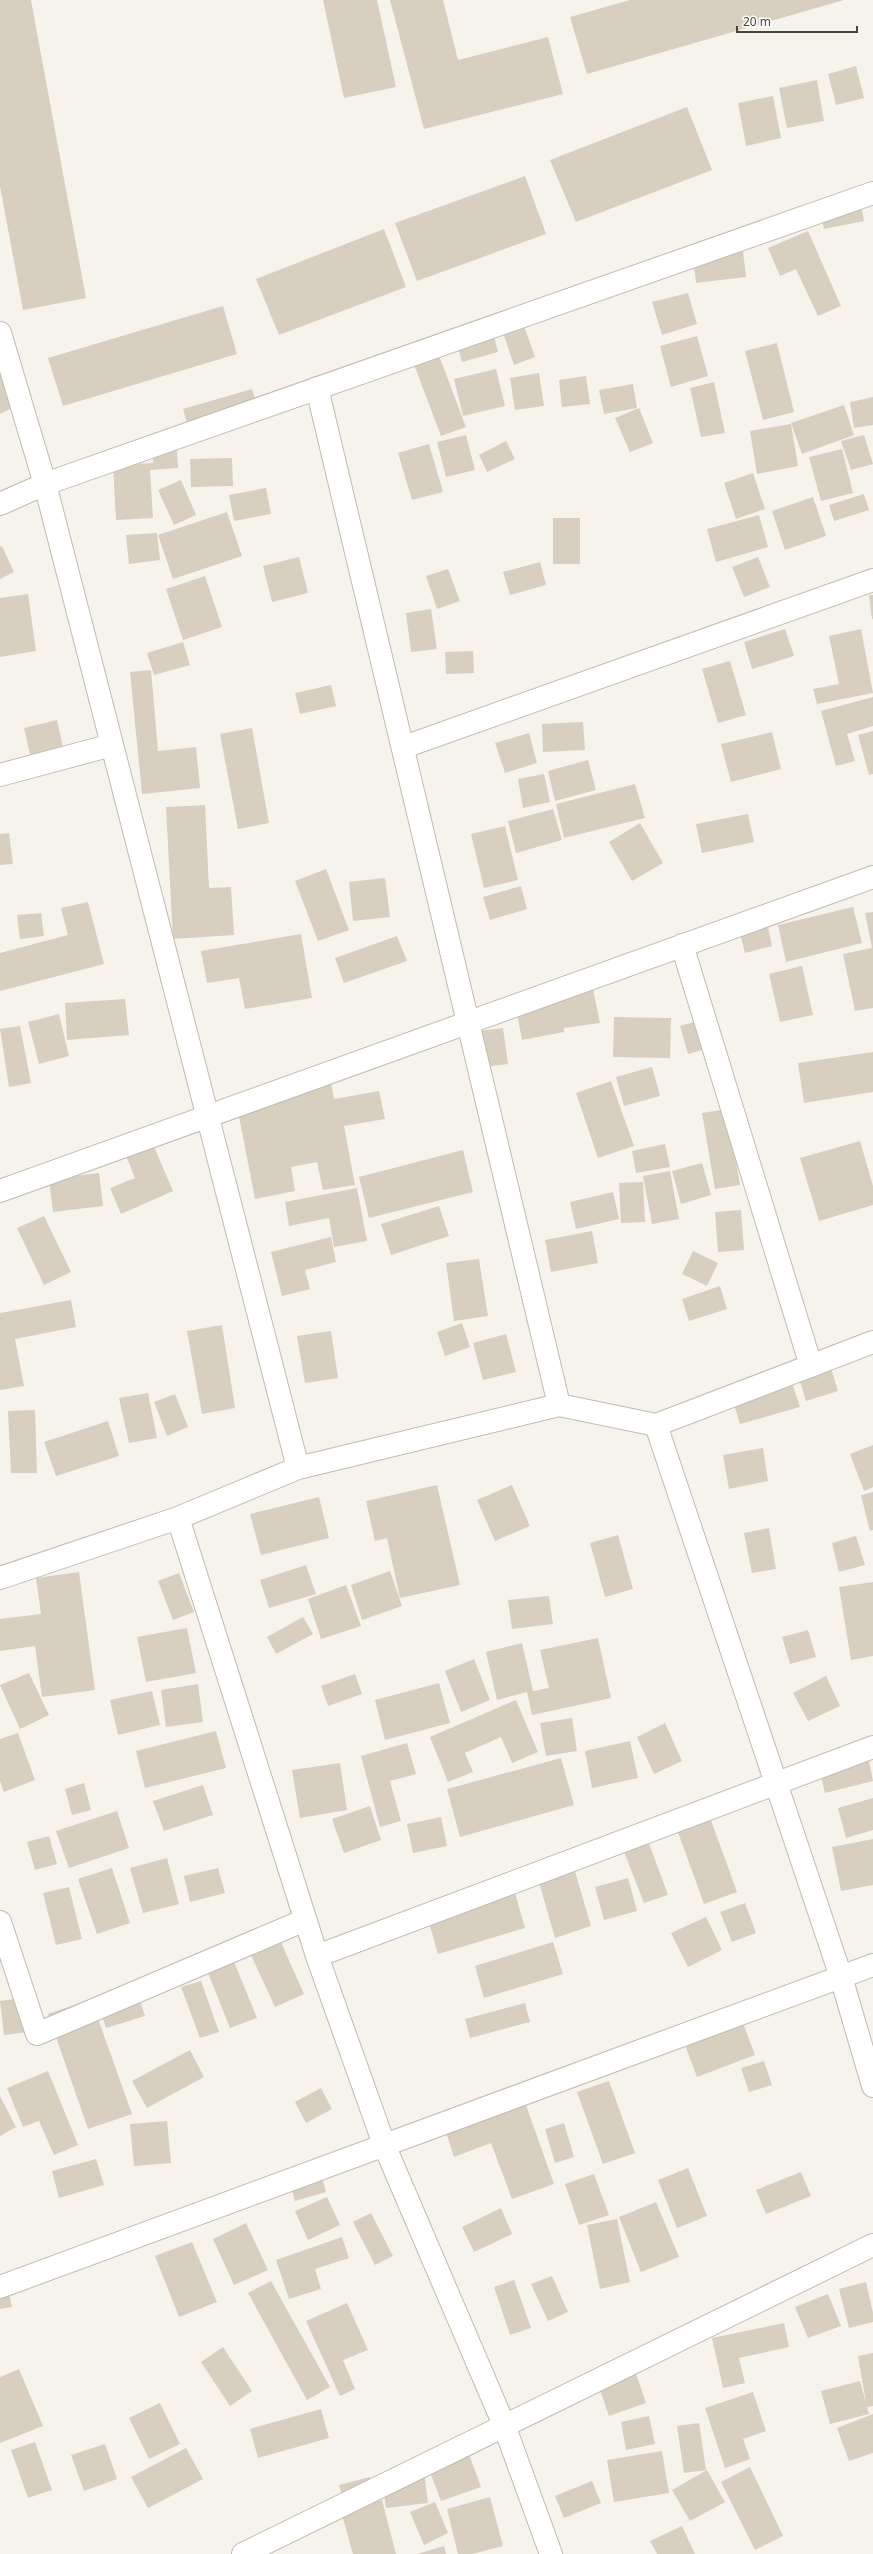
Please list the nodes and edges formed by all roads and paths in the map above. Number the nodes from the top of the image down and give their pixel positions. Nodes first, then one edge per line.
1 (873, 194) edge
2 (0, 333) edge
3 (317, 388) junction
4 (45, 484) junction
5 (0, 504) edge
6 (873, 580) edge
7 (112, 746) junction
8 (404, 747) junction
9 (0, 775) edge
10 (873, 877) edge
11 (682, 945) junction
12 (469, 1021) junction
13 (206, 1116) junction
14 (0, 1191) edge
15 (873, 1342) edge
16 (811, 1366) junction
17 (559, 1405) junction
18 (656, 1425) junction
19 (298, 1468) junction
20 (178, 1518) junction
21 (0, 1578) edge
22 (873, 1747) edge
23 (775, 1784) junction
24 (305, 1920) junction
25 (0, 1922) edge
26 (317, 1956) junction
27 (873, 1965) edge
28 (841, 1977) junction
29 (873, 2086) edge
30 (385, 2147) junction
31 (873, 2245) edge
32 (0, 2287) edge
33 (504, 2425) junction
34 (243, 2554) edge
35 (551, 2554) edge

1 - 3 street
2 - 4 street
3 - 4 street
3 - 8 street
4 - 5 street
4 - 7 street
6 - 8 street
7 - 9 street
7 - 13 street
8 - 12 street
10 - 11 street
11 - 12 street
11 - 16 street
12 - 13 street
12 - 17 street
13 - 14 street
13 - 19 street
15 - 16 street
16 - 18 street
17 - 18 street
17 - 19 street
18 - 23 street
19 - 20 street
20 - 21 street
20 - 24 street
22 - 23 street
23 - 26 street
23 - 28 street
24 - 25 street
24 - 26 street
26 - 30 street
27 - 28 street
28 - 29 street
28 - 30 street
30 - 32 street
30 - 33 street
31 - 33 street
33 - 34 street
33 - 35 street

